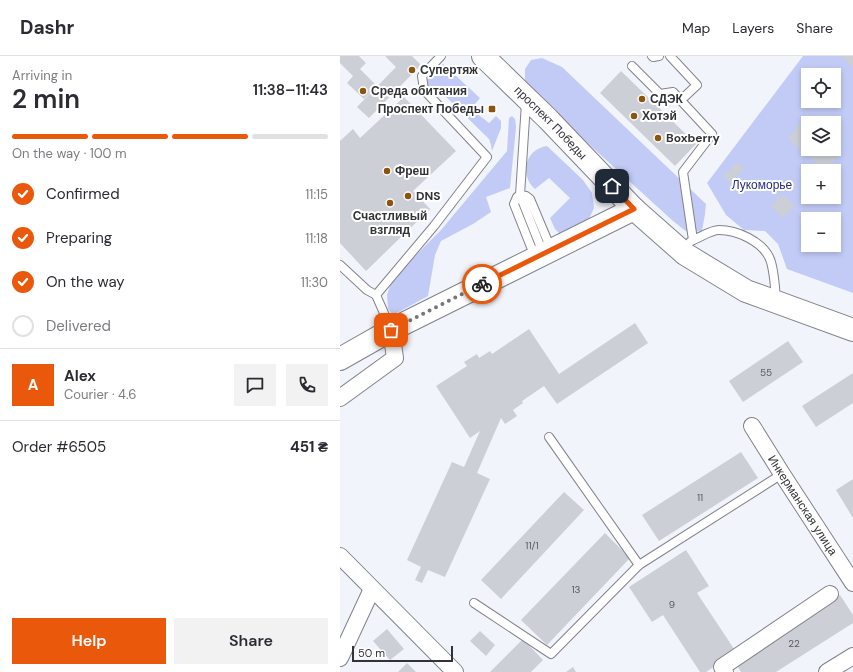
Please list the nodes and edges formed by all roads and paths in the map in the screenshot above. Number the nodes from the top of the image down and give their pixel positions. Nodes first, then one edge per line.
1 (441, 56) edge
2 (483, 56) edge
3 (652, 56) edge
4 (659, 56) edge
5 (670, 56) edge
6 (632, 66) dead end
7 (527, 98) junction
8 (681, 100) junction
9 (520, 195) junction
10 (634, 209) junction
11 (687, 245) junction
12 (543, 254) junction
13 (340, 265) edge
14 (376, 295) junction
15 (776, 302) junction
16 (391, 330) junction
17 (853, 330) edge
18 (340, 359) edge
19 (340, 398) edge
20 (752, 426) dead end
21 (549, 437) dead end
22 (782, 474) junction
23 (340, 556) edge
24 (639, 565) junction
25 (853, 583) edge
26 (372, 589) junction
27 (830, 594) dead end
28 (474, 603) dead end
29 (853, 656) edge
30 (340, 658) edge
31 (455, 672) edge
32 (725, 672) edge
33 (826, 672) edge

1 - 14 lane
2 - 7 main road, проспект Победы
3 - 4 lane
5 - 8 lane
6 - 8 lane
7 - 9 lane
7 - 10 main road, проспект Победы
8 - 11 lane
9 - 12 lane
9 - 12 lane
10 - 11 main road, проспект Победы
10 - 12 main road
11 - 15 main road, проспект Победы
11 - 15 lane
12 - 16 main road
13 - 14 lane
14 - 16 lane
15 - 17 main road, проспект Победы
16 - 18 main road
16 - 19 street
20 - 22 street, Инкерманская улица
21 - 24 lane
22 - 24 lane
22 - 25 street, Инкерманская улица
23 - 26 street
24 - 28 lane
26 - 30 street
26 - 31 street
27 - 32 street
29 - 33 street

